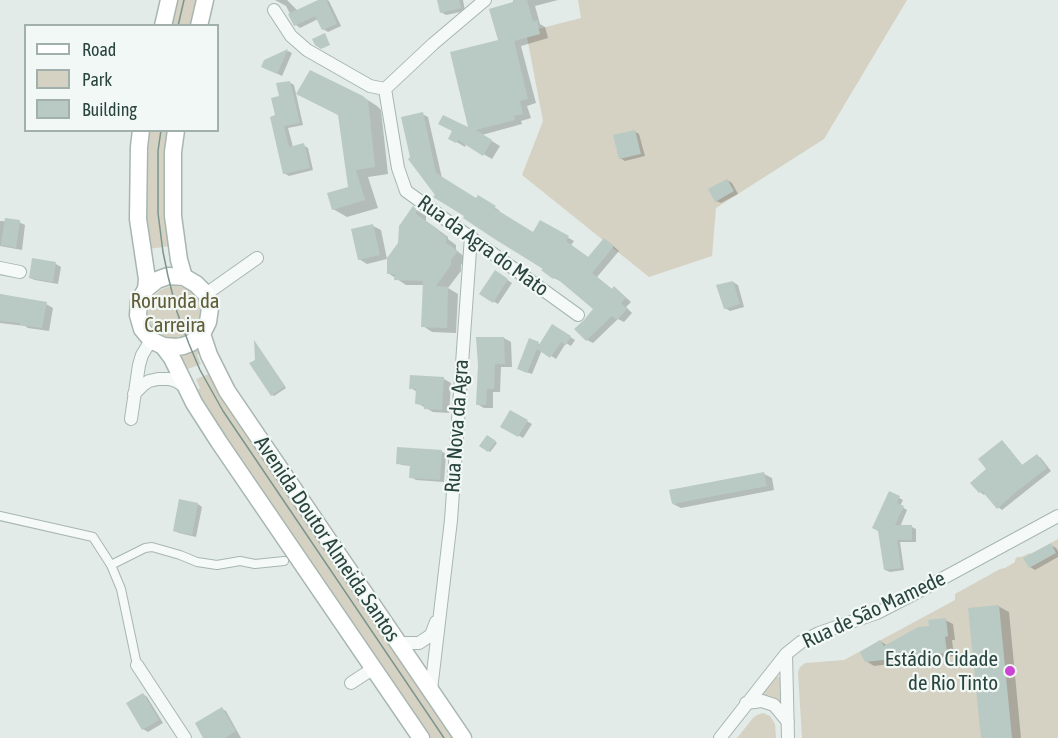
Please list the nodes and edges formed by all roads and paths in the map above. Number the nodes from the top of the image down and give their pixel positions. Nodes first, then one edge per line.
1 (169, 0) edge
2 (205, 0) edge
3 (484, 0) edge
4 (274, 10) dead end
5 (163, 24) edge
6 (199, 24) edge
7 (385, 89) junction
8 (141, 132) edge
9 (176, 132) edge
10 (471, 236) junction
11 (257, 258) dead end
12 (0, 268) edge
13 (20, 272) dead end
14 (184, 277) junction
15 (146, 289) junction
16 (206, 294) junction
17 (578, 315) dead end
18 (202, 334) junction
19 (157, 343) junction
20 (187, 388) junction
21 (134, 394) junction
22 (131, 419) dead end
23 (0, 516) edge
24 (1058, 516) edge
25 (284, 561) dead end
26 (111, 565) junction
27 (439, 616) junction
28 (398, 643) junction
29 (786, 654) junction
30 (138, 665) joint
31 (374, 669) junction
32 (351, 683) dead end
33 (431, 690) junction
34 (746, 703) junction
35 (788, 722) junction
36 (185, 738) edge
37 (421, 738) edge
38 (463, 738) edge
39 (720, 738) edge
40 (788, 738) edge

1 - 5 main road
2 - 6 main road
3 - 7 street
4 - 7 street
7 - 10 street, Rua da Agra do Mato
8 - 15 main road
9 - 14 main road
10 - 17 street, Rua da Agra do Mato
10 - 27 street, Rua Nova da Agra
11 - 16 street
12 - 13 street
14 - 15 main road
14 - 16 main road
15 - 19 main road
16 - 18 main road
18 - 19 main road
18 - 28 main road, Avenida Doutor Almeida Santos
19 - 20 main road, Avenida Doutor Almeida Santos
19 - 21 street
20 - 21 street
20 - 31 main road, Avenida Doutor Almeida Santos
21 - 22 street
23 - 26 street
24 - 29 street, Rua de São Mamede
25 - 26 street
26 - 30 street
27 - 28 street, Rua Nova da Agra
27 - 33 street, Rua Nova da Agra
28 - 33 main road, Avenida Doutor Almeida Santos
29 - 34 street, Rua de São Mamede
29 - 35 street
30 - 36 street
31 - 32 street
31 - 37 main road, Avenida Doutor Almeida Santos
33 - 38 main road, Avenida Doutor Almeida Santos
34 - 35 street
34 - 39 street, Rua de São Mamede
35 - 40 street

